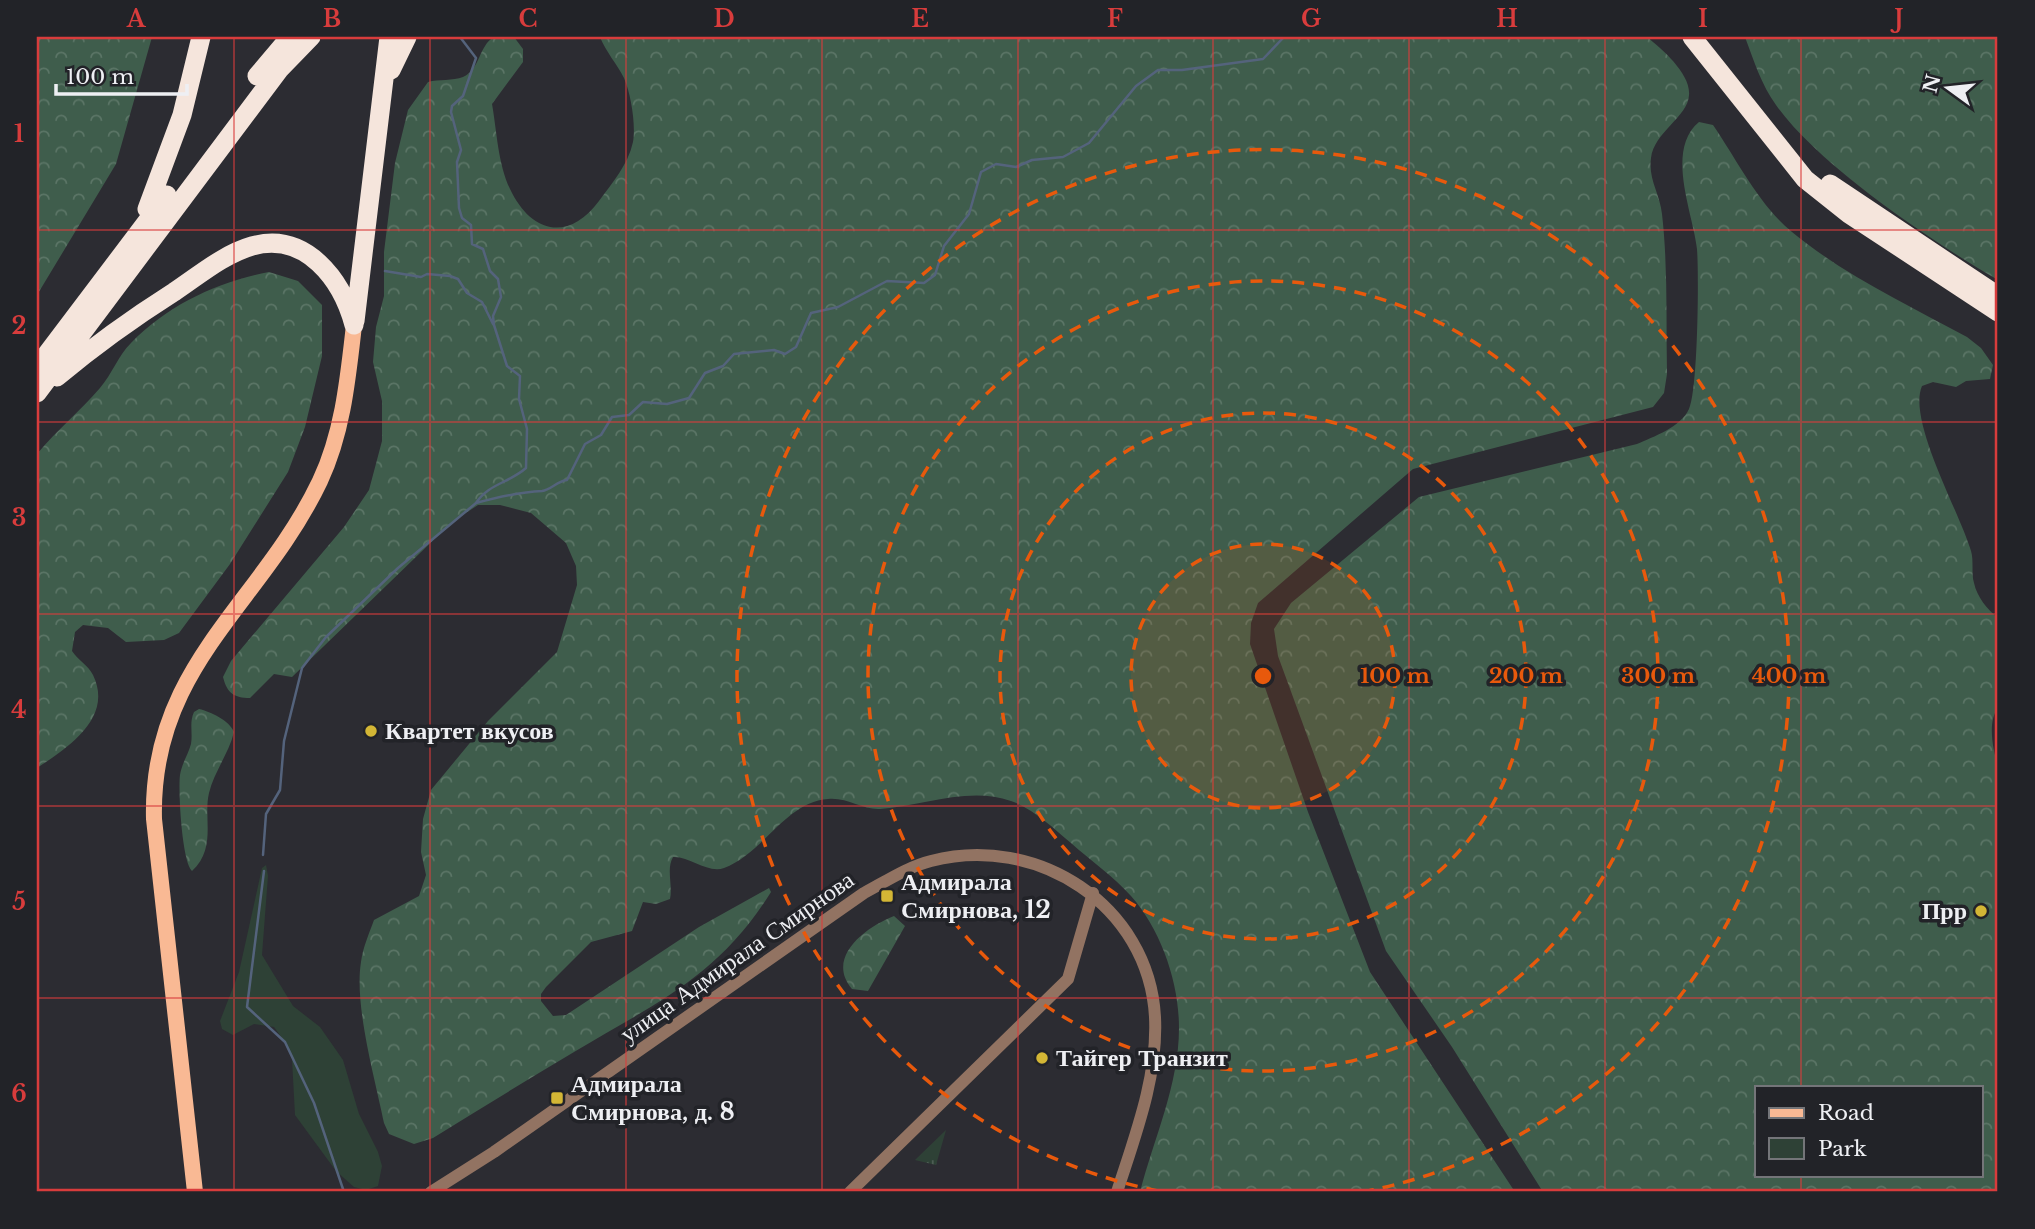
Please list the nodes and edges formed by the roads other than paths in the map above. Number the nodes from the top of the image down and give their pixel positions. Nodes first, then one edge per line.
1 (201, 37) edge
2 (290, 37) edge
3 (311, 37) edge
4 (389, 37) edge
5 (407, 37) edge
6 (1692, 37) edge
7 (1707, 37) edge
8 (383, 91) junction
9 (138, 232) junction
10 (1998, 296) edge
11 (1998, 312) edge
12 (354, 325) junction
13 (37, 367) edge
14 (37, 395) edge
15 (1093, 893) junction
16 (1116, 1191) edge
17 (195, 1192) edge
18 (431, 1192) edge
19 (850, 1192) edge

1 - 9 highway
2 - 9 highway
3 - 14 highway
4 - 8 highway
5 - 8 highway
6 - 11 highway
7 - 10 highway
8 - 12 highway
9 - 13 highway
12 - 14 highway
12 - 17 main road
15 - 16 street, улица Адмирала Смирнова
15 - 18 street, улица Адмирала Смирнова
15 - 19 street

